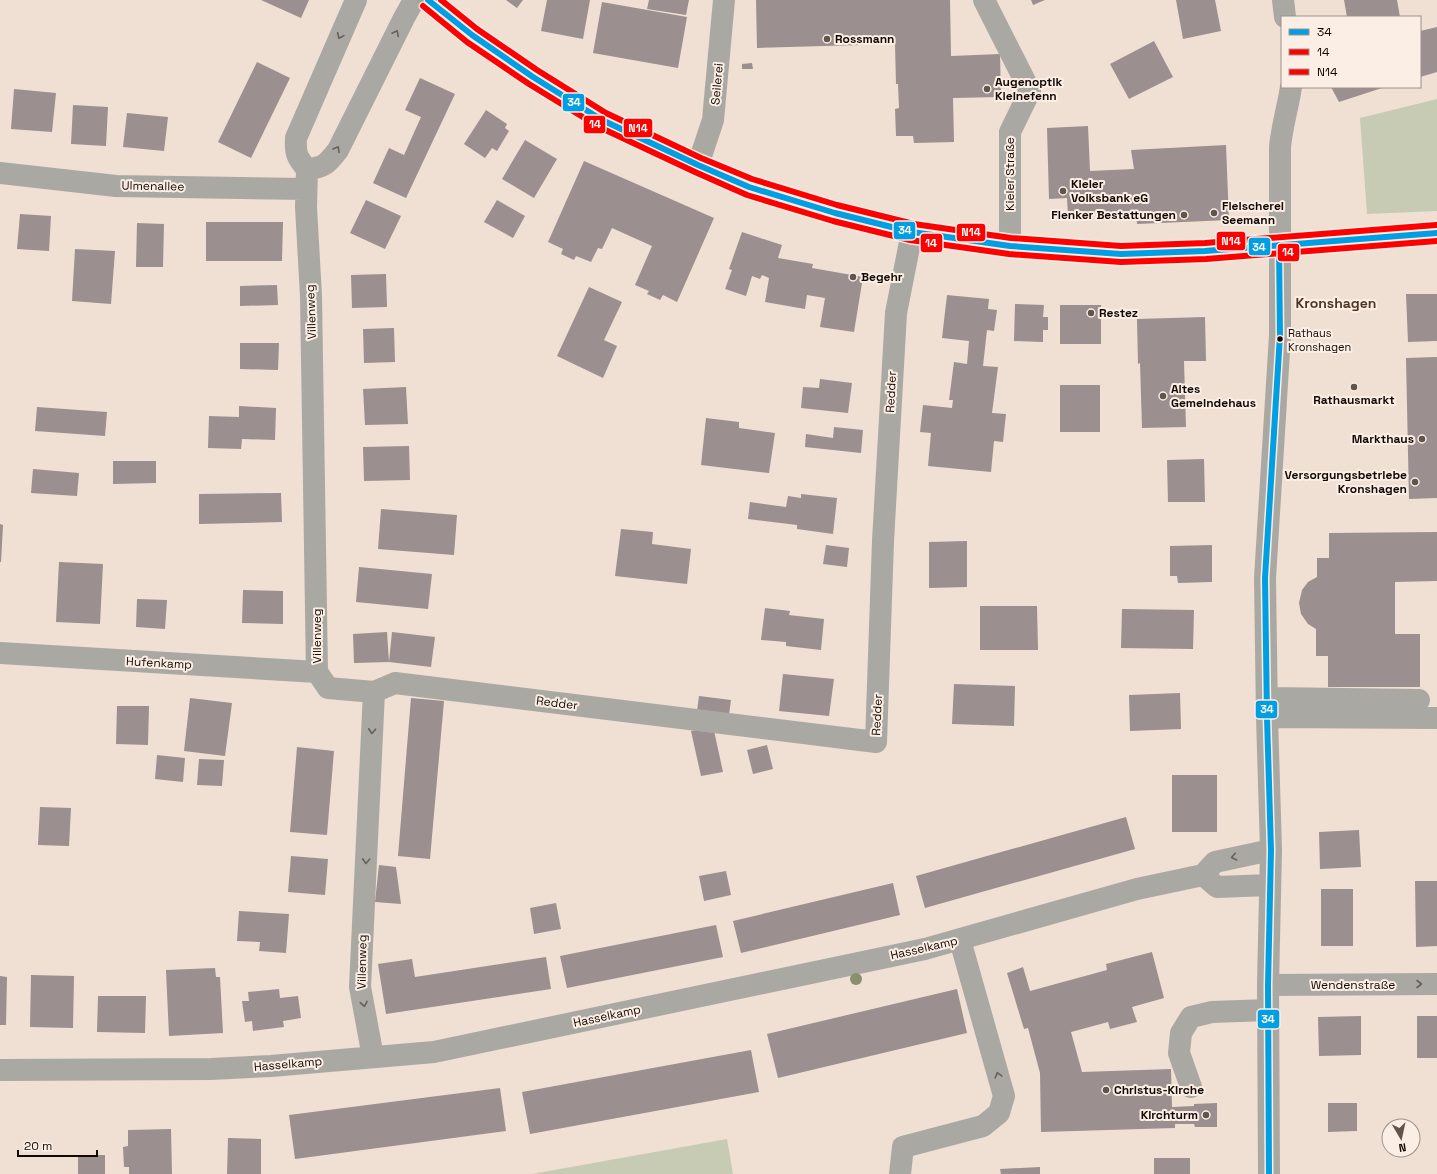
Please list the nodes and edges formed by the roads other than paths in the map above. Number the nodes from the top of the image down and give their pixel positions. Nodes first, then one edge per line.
1 (356, 0) edge
2 (414, 0) edge
3 (428, 0) edge
4 (724, 0) edge
5 (984, 0) edge
6 (1283, 0) edge
7 (1286, 16) edge
8 (1291, 88) edge
9 (698, 165) junction
10 (0, 173) edge
11 (306, 179) junction
12 (912, 232) junction
13 (1437, 233) edge
14 (1279, 245) junction
15 (1010, 246) junction
16 (0, 654) edge
17 (317, 672) junction
18 (374, 692) junction
19 (1419, 700) dead end
20 (1267, 708) junction
21 (1437, 718) edge
22 (1271, 850) junction
23 (1203, 876) junction
24 (1270, 885) junction
25 (960, 940) junction
26 (1437, 984) edge
27 (1268, 985) junction
28 (1268, 1010) junction
29 (373, 1056) junction
30 (0, 1070) edge
31 (1191, 1087) dead end
32 (900, 1174) edge
33 (1269, 1174) edge

1 -> 11 street
11 -> 2 street
3 - 9 main road
4 - 9 street, Seilerei
5 - 15 street, Kieler Straße
6 - 7 street
8 - 14 street
9 - 12 main road
10 - 11 street, Ulmenallee
11 - 17 street, Villenweg
12 - 15 main road
12 - 18 street, Redder
13 - 14 main road
14 - 15 main road
14 - 20 street
16 - 17 street, Hufenkamp
17 - 18 street, Villenweg
18 -> 29 street, Villenweg
19 - 20 street
20 - 21 street
20 - 22 street
22 -> 23 street
22 - 24 street
23 - 24 street
23 - 25 street, Hasselkamp
24 - 27 street
25 - 29 street, Hasselkamp
32 -> 25 street
27 -> 26 street, Wendenstraße
27 - 28 street
28 - 31 street
28 - 33 street
29 - 30 street, Hasselkamp

